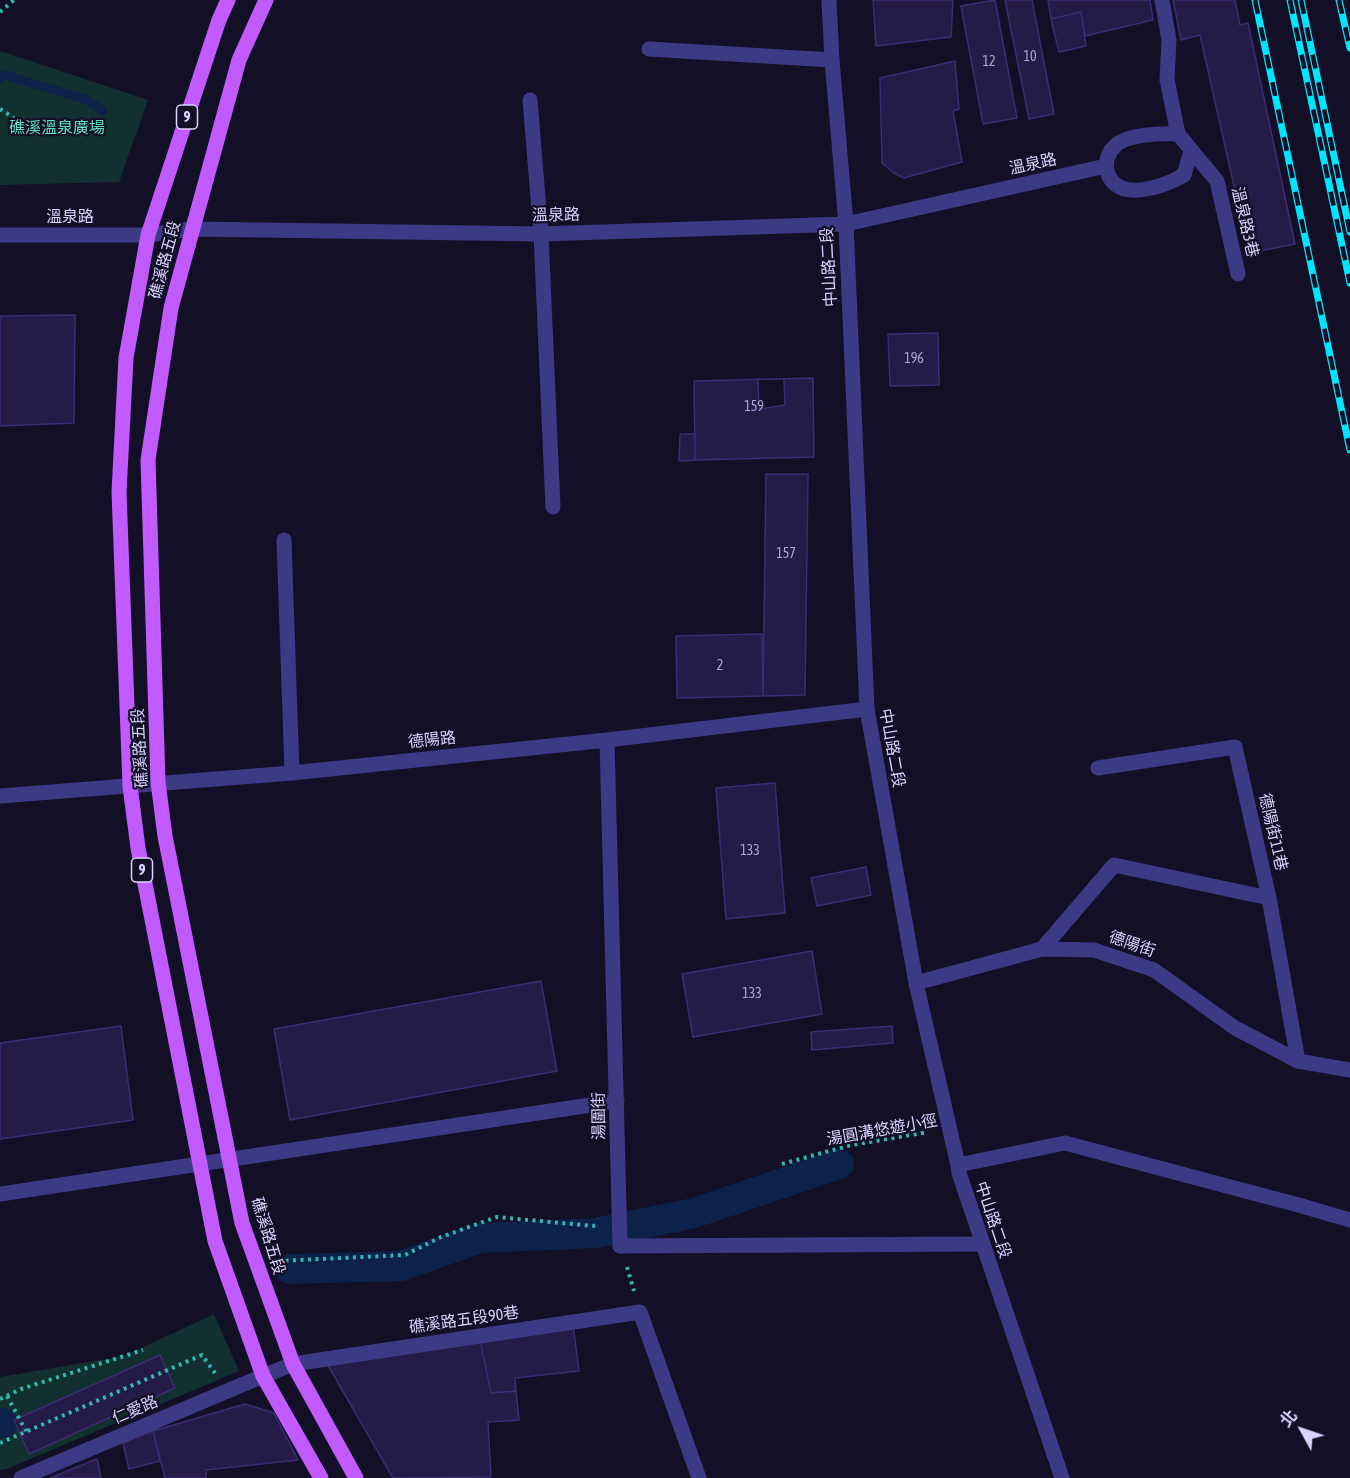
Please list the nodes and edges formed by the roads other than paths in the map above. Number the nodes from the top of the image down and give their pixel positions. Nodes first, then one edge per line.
1 (228, 0) edge
2 (266, 0) edge
3 (829, 0) edge
4 (1162, 0) edge
5 (649, 50) dead end
6 (832, 60) junction
7 (530, 100) dead end
8 (1178, 135) junction
9 (1191, 152) junction
10 (1106, 166) junction
11 (846, 224) junction
12 (191, 229) junction
13 (542, 234) junction
14 (0, 235) edge
15 (148, 235) junction
16 (1238, 274) dead end
17 (553, 507) dead end
18 (284, 540) dead end
19 (867, 709) junction
20 (607, 740) junction
21 (1098, 768) dead end
22 (292, 773) junction
23 (158, 782) junction
24 (130, 786) junction
25 (0, 796) edge
26 (1269, 898) junction
27 (1042, 949) junction
28 (916, 982) junction
29 (1298, 1061) junction
30 (1350, 1070) edge
31 (617, 1101) junction
32 (231, 1160) junction
33 (200, 1164) junction
34 (958, 1165) junction
35 (0, 1194) edge
36 (1350, 1220) edge
37 (982, 1244) junction
38 (293, 1364) junction
39 (264, 1376) junction
40 (21, 1478) edge
41 (321, 1478) edge
42 (356, 1478) edge
43 (699, 1478) edge
44 (1062, 1478) edge

1 - 15 main road, 礁溪路五段 / 9
2 - 12 main road, 礁溪路五段 / 9
3 - 6 street, 中山路二段
4 - 8 street
5 - 6 street
6 - 11 street, 中山路二段
7 - 13 street
8 - 9 street
8 - 10 street
9 - 10 street
9 - 16 street, 溫泉路3巷
10 - 11 street, 溫泉路
11 - 13 street, 溫泉路
11 - 19 street, 中山路二段
12 - 13 street, 溫泉路
12 - 15 street, 溫泉路
12 - 23 main road, 礁溪路五段 / 9
13 - 17 street
14 - 15 street, 溫泉路
15 - 24 main road, 礁溪路五段 / 9
18 - 22 street
19 - 20 street, 德陽路
19 - 28 street, 中山路二段
20 - 22 street, 德陽路
20 - 31 street, 湯圍街
21 - 26 street, 德陽街11巷
22 - 23 street, 德陽路
23 - 24 street, 德陽路
23 - 32 main road, 礁溪路五段 / 9
24 - 25 street, 德陽路
24 - 33 main road, 礁溪路五段 / 9
26 - 27 street
26 - 29 street, 德陽街11巷
27 - 28 street, 德陽街
27 - 29 street, 德陽街
28 - 34 street, 中山路二段
29 - 30 street, 德陽街
31 - 32 street
31 - 37 street, 湯圍街
32 - 33 street
32 - 38 main road, 礁溪路五段 / 9
33 - 35 street
33 - 39 main road, 礁溪路五段 / 9
34 - 36 street
34 - 37 street, 中山路二段
37 - 44 street, 中山路二段
38 - 39 street, 礁溪路五段90巷
38 - 42 main road, 礁溪路五段 / 9
38 - 43 street, 礁溪路五段90巷
39 - 40 street, 仁愛路
39 - 41 main road, 礁溪路五段 / 9

